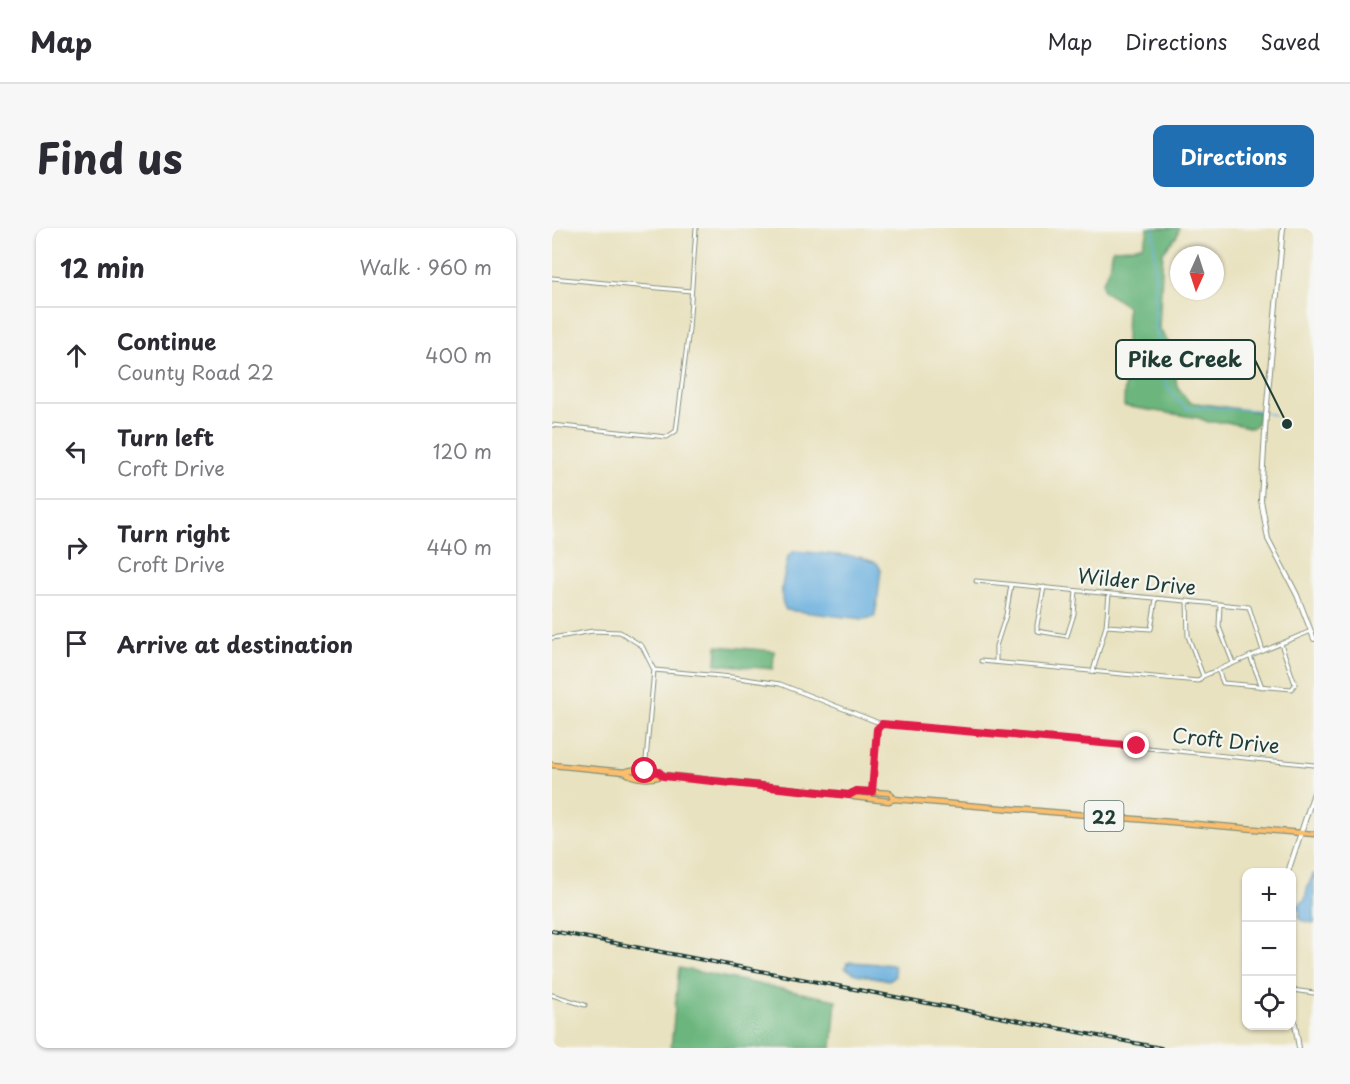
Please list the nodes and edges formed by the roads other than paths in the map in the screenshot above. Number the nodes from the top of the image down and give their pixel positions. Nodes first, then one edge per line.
1 (696, 228) edge
2 (1283, 228) edge
3 (552, 278) edge
4 (691, 291) junction
5 (552, 425) edge
6 (976, 581) dead end
7 (1011, 584) junction
8 (1044, 587) junction
9 (1076, 590) junction
10 (1109, 594) junction
11 (1156, 599) junction
12 (1187, 601) junction
13 (1220, 604) junction
14 (1106, 626) junction
15 (1311, 631) junction
16 (552, 638) edge
17 (1314, 639) edge
18 (1281, 644) junction
19 (1263, 651) junction
20 (1250, 656) junction
21 (981, 661) dead end
22 (996, 662) junction
23 (1233, 663) junction
24 (654, 670) junction
25 (1218, 670) junction
26 (1092, 671) junction
27 (1203, 676) junction
28 (1262, 687) junction
29 (882, 724) junction
30 (552, 765) edge
31 (1314, 765) edge
32 (645, 771) junction
33 (625, 772) junction
34 (663, 776) junction
35 (872, 792) junction
36 (1314, 793) edge
37 (849, 795) junction
38 (894, 799) junction
39 (1301, 832) junction
40 (1314, 834) edge
41 (1290, 868) edge
42 (1296, 991) edge
43 (1314, 993) edge
44 (552, 995) edge
45 (585, 1005) dead end
46 (1296, 1030) edge
47 (1299, 1048) edge

1 - 4 street
2 - 15 street
3 - 4 street
4 - 5 street
6 - 7 street, Wilder Drive
7 - 8 street, Wilder Drive
7 - 22 street
8 - 9 street, Wilder Drive
8 - 9 street
9 - 10 street, Wilder Drive
10 - 11 street, Wilder Drive
10 - 14 street
11 - 12 street, Wilder Drive
11 - 14 street
12 - 13 street, Wilder Drive
12 - 27 street
13 - 19 street, Wilder Drive
13 - 23 street
14 - 26 street
15 - 17 street
15 - 18 street
16 - 24 street
18 - 19 street
18 - 28 street
19 - 20 street
20 - 23 street
20 - 28 street
21 - 22 street
22 - 26 street
23 - 25 street
24 - 29 street, Croft Drive
24 - 32 street
25 - 27 street
25 - 28 street
26 - 27 street
29 - 31 street, Croft Drive
29 - 35 street
30 - 33 main road, 22
32 - 33 main road, 22
32 - 34 main road, 22
33 - 34 main road, 22
34 - 37 main road, 22
35 - 37 main road, 22
35 - 38 main road, 22
36 - 39 street
37 - 38 main road, 22
38 - 39 main road, 22
39 - 40 main road, 22
39 - 41 street
42 - 43 street
44 - 45 street
46 - 47 street

